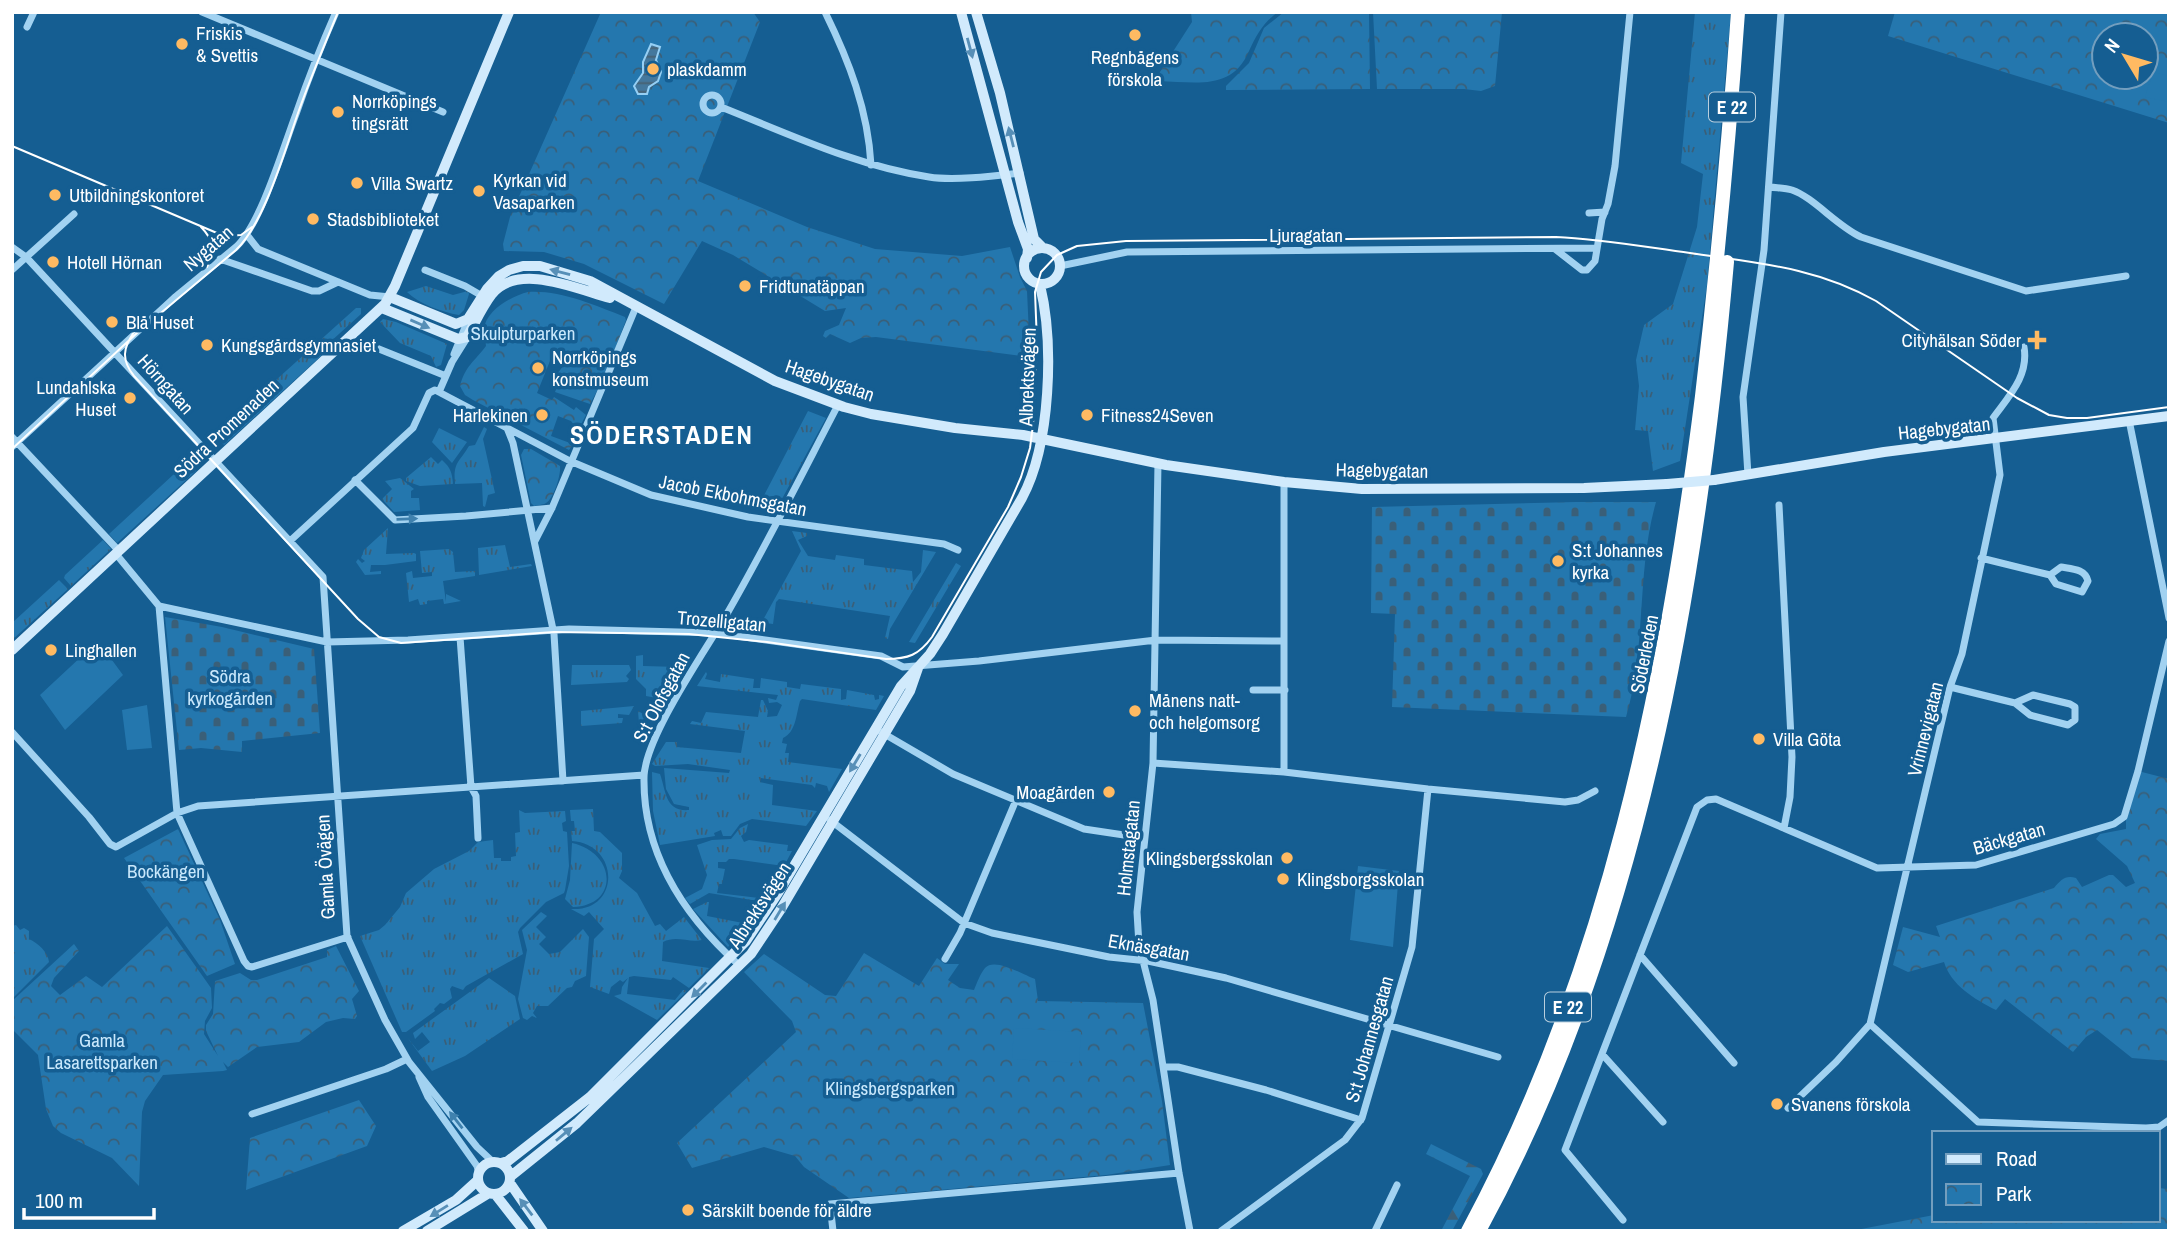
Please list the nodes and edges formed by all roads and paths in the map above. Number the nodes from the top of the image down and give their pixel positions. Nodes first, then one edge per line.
1 (34, 12) edge
2 (202, 12) edge
3 (336, 12) edge
4 (509, 12) edge
5 (825, 12) edge
6 (961, 12) edge
7 (976, 12) edge
8 (1630, 12) edge
9 (1738, 12) edge
10 (1748, 12) edge
11 (1781, 12) edge
12 (27, 27) dead end
13 (315, 61) junction
14 (721, 107) dead end
15 (443, 112) dead end
16 (871, 165) junction
17 (1020, 173) junction
18 (1005, 175) junction
19 (1770, 187) junction
20 (1605, 212) junction
21 (1589, 213) dead end
22 (74, 214) dead end
23 (247, 235) junction
24 (12, 247) edge
25 (1043, 248) junction
26 (1597, 248) junction
27 (1554, 249) junction
28 (26, 257) junction
29 (1027, 258) junction
30 (220, 259) junction
31 (1060, 266) junction
32 (12, 270) edge
33 (425, 270) dead end
34 (2126, 276) dead end
35 (1052, 281) junction
36 (338, 282) junction
37 (1040, 285) junction
38 (370, 295) junction
39 (390, 297) junction
40 (484, 300) junction
41 (636, 307) junction
42 (382, 308) junction
43 (1046, 308) junction
44 (465, 321) junction
45 (463, 338) junction
46 (374, 347) dead end
47 (2024, 347) dead end
48 (116, 351) junction
49 (446, 376) junction
50 (437, 391) junction
51 (838, 405) junction
52 (2169, 416) edge
53 (2129, 420) junction
54 (506, 428) junction
55 (1042, 439) junction
56 (1994, 440) junction
57 (14, 442) edge
58 (216, 461) junction
59 (570, 461) junction
60 (1158, 463) junction
61 (1748, 475) junction
62 (355, 480) junction
63 (1284, 482) junction
64 (1779, 505) dead end
65 (552, 508) junction
66 (528, 510) junction
67 (777, 522) junction
68 (290, 541) junction
69 (535, 541) junction
70 (958, 550) dead end
71 (118, 552) junction
72 (1981, 558) junction
73 (2050, 575) junction
74 (159, 606) junction
75 (2169, 618) edge
76 (553, 629) junction
77 (715, 633) junction
78 (460, 637) junction
79 (1156, 640) junction
80 (1282, 641) junction
81 (2169, 641) edge
82 (327, 642) junction
83 (12, 650) edge
84 (919, 665) junction
85 (1950, 687) junction
86 (1253, 690) dead end
87 (1285, 690) junction
88 (2015, 703) junction
89 (880, 731) junction
90 (12, 733) edge
91 (1153, 764) junction
92 (1284, 772) junction
93 (644, 775) junction
94 (563, 781) junction
95 (471, 787) junction
96 (1428, 789) junction
97 (1595, 791) dead end
98 (338, 797) junction
99 (1016, 800) junction
100 (177, 813) junction
101 (828, 819) junction
102 (1784, 828) junction
103 (478, 838) dead end
104 (1144, 838) junction
105 (1908, 867) junction
106 (964, 923) junction
107 (348, 937) junction
108 (1640, 955) junction
109 (945, 959) dead end
110 (1143, 960) junction
111 (735, 962) junction
112 (1870, 1024) junction
113 (1390, 1026) junction
114 (1602, 1054) junction
115 (1498, 1057) dead end
116 (407, 1059) junction
117 (1734, 1063) dead end
118 (1164, 1067) junction
119 (417, 1073) junction
120 (1788, 1108) dead end
121 (252, 1114) dead end
122 (1361, 1120) junction
123 (2169, 1120) edge
124 (1662, 1122) dead end
125 (497, 1163) junction
126 (1179, 1173) junction
127 (479, 1176) junction
128 (510, 1180) junction
129 (1397, 1185) dead end
130 (492, 1193) junction
131 (1623, 1220) dead end
132 (403, 1231) edge
133 (427, 1231) edge
134 (524, 1231) edge
135 (543, 1231) edge
136 (833, 1231) edge
137 (1190, 1231) edge
138 (1221, 1231) edge
139 (1376, 1231) edge
140 (1468, 1231) edge
141 (1479, 1231) edge

1 - 12 street
2 - 13 street
3 - 13 street, Nygatan
4 - 39 main road, Södra Promenaden
5 - 16 street
6 -> 18 main road
17 -> 7 main road
8 - 20 street
9 - 140 highway, Söderleden / E 22
10 - 141 highway, Söderleden / E 22
11 - 19 street
13 - 15 street
13 - 23 street, Nygatan
14 - 16 street
16 - 18 street
17 - 18 street
17 - 25 main road
18 - 29 main road
19 - 34 street
19 - 61 street
20 - 21 street
20 - 26 street
22 - 28 street
23 - 30 street, Nygatan
23 - 36 street
24 - 28 street, Hörngatan
25 - 29 main road
25 - 31 main road
26 - 27 street, Ljuragatan
26 - 27 street
27 - 31 street, Ljuragatan
28 - 32 street
28 - 48 street, Hörngatan
29 - 37 main road
30 - 36 street
30 - 48 street, Nygatan
31 - 35 main road
33 - 40 street
35 - 37 main road
35 - 43 main road, Albrektsvägen
36 - 38 street
37 - 43 main road, Albrektsvägen
38 - 39 street
38 - 42 street
39 - 42 main road, Södra Promenaden
39 - 44 main road
40 - 41 main road, Hagebygatan
40 - 44 main road, Hagebygatan
40 - 45 main road, Hagebygatan
41 - 51 main road, Hagebygatan
41 - 59 street
42 -> 45 main road
42 - 58 main road, Södra Promenaden
43 - 55 main road, Albrektsvägen
44 - 45 street, Hagebygatan
45 - 49 street
46 - 49 street
47 - 56 street, Vrinnevigatan
48 - 57 street, Nygatan
48 - 58 street, Hörngatan
49 - 50 street
50 - 54 street, Jacob Ekbohmsgatan
50 - 62 street
51 - 55 main road, Hagebygatan
51 - 67 street, S:t Olofsgatan
52 - 53 main road, Hagebygatan
53 - 56 main road, Hagebygatan
53 - 75 street
54 - 59 street, Jacob Ekbohmsgatan
54 - 66 street
55 - 60 main road, Hagebygatan
55 - 84 main road, Albrektsvägen
56 - 61 main road, Hagebygatan
56 - 72 street, Vrinnevigatan
57 - 71 street
58 - 68 street, Hörngatan
58 - 71 main road, Södra Promenaden
59 - 65 street
59 - 67 street, Jacob Ekbohmsgatan
60 - 63 main road, Hagebygatan
60 - 79 street, Holmstagatan
61 - 63 main road, Hagebygatan, bridge
62 -> 66 street
62 - 68 street
63 - 80 street
64 - 102 street
65 - 66 street
65 - 69 street
66 - 69 street
67 - 70 street, Jacob Ekbohmsgatan
67 - 77 street, S:t Olofsgatan
68 - 82 street, Hörngatan
69 - 76 street
71 - 74 street
71 - 83 main road, Södra Promenaden
72 - 73 street
72 - 85 street, Vrinnevigatan
73 - 73 street
74 - 82 street, Trozelligatan
74 - 100 street
76 - 77 street, Trozelligatan
76 - 78 street, Trozelligatan
76 - 94 street
77 - 84 street, Trozelligatan
77 - 93 street, S:t Olofsgatan
78 - 82 street, Trozelligatan
78 - 95 street
79 - 80 street, Trozelligatan
79 - 84 street, Trozelligatan
79 - 91 street, Holmstagatan
80 - 87 street
81 - 105 street, Bäckgatan
82 - 98 street, Gamla Övägen
84 - 89 main road, Albrektsvägen
85 - 88 street
85 - 105 street, Vrinnevigatan
86 - 87 street
87 - 92 street
88 - 88 street
89 - 99 street
89 - 101 main road, Albrektsvägen
90 - 100 street
91 - 92 street
91 - 104 street, Holmstagatan
92 - 96 street
93 - 94 street
93 - 111 street, S:t Olofsgatan
94 - 95 street
95 - 98 street
95 - 103 street
96 - 97 street
96 - 113 street, S:t Johannesgatan
98 - 100 street
98 - 107 street, Gamla Övägen
99 - 104 street
99 - 106 street
100 - 107 street
101 - 106 street, Eknäsgatan
101 - 111 main road, Albrektsvägen
102 - 105 street, Bäckgatan
102 - 108 street, Bäckgatan
104 - 110 street, Holmstagatan
105 - 112 street, Vrinnevigatan
106 - 109 street
106 - 110 street, Eknäsgatan
107 - 116 street, Gamla Övägen
108 - 114 street
108 - 117 street
110 - 113 street, Eknäsgatan
110 - 118 street, Holmstagatan
111 -> 125 main road, Albrektsvägen
128 -> 111 main road, Albrektsvägen
112 - 120 street, Vrinnevigatan
112 - 123 street
113 - 115 street, Eknäsgatan
113 - 122 street, S:t Johannesgatan
114 - 124 street
114 - 131 street
116 - 119 street, Gamla Övägen
116 - 121 street
118 - 122 street
118 - 126 street, Holmstagatan
125 -> 119 street, Gamla Övägen
119 - 127 street, Gamla Övägen
122 - 138 street, S:t Johannesgatan
125 - 127 main road
125 - 128 main road
126 - 136 street
126 - 137 street, Holmstagatan
127 - 130 main road
127 -> 132 main road
128 - 130 main road
135 -> 128 main road
129 - 139 street
130 - 133 main road
130 - 134 main road

